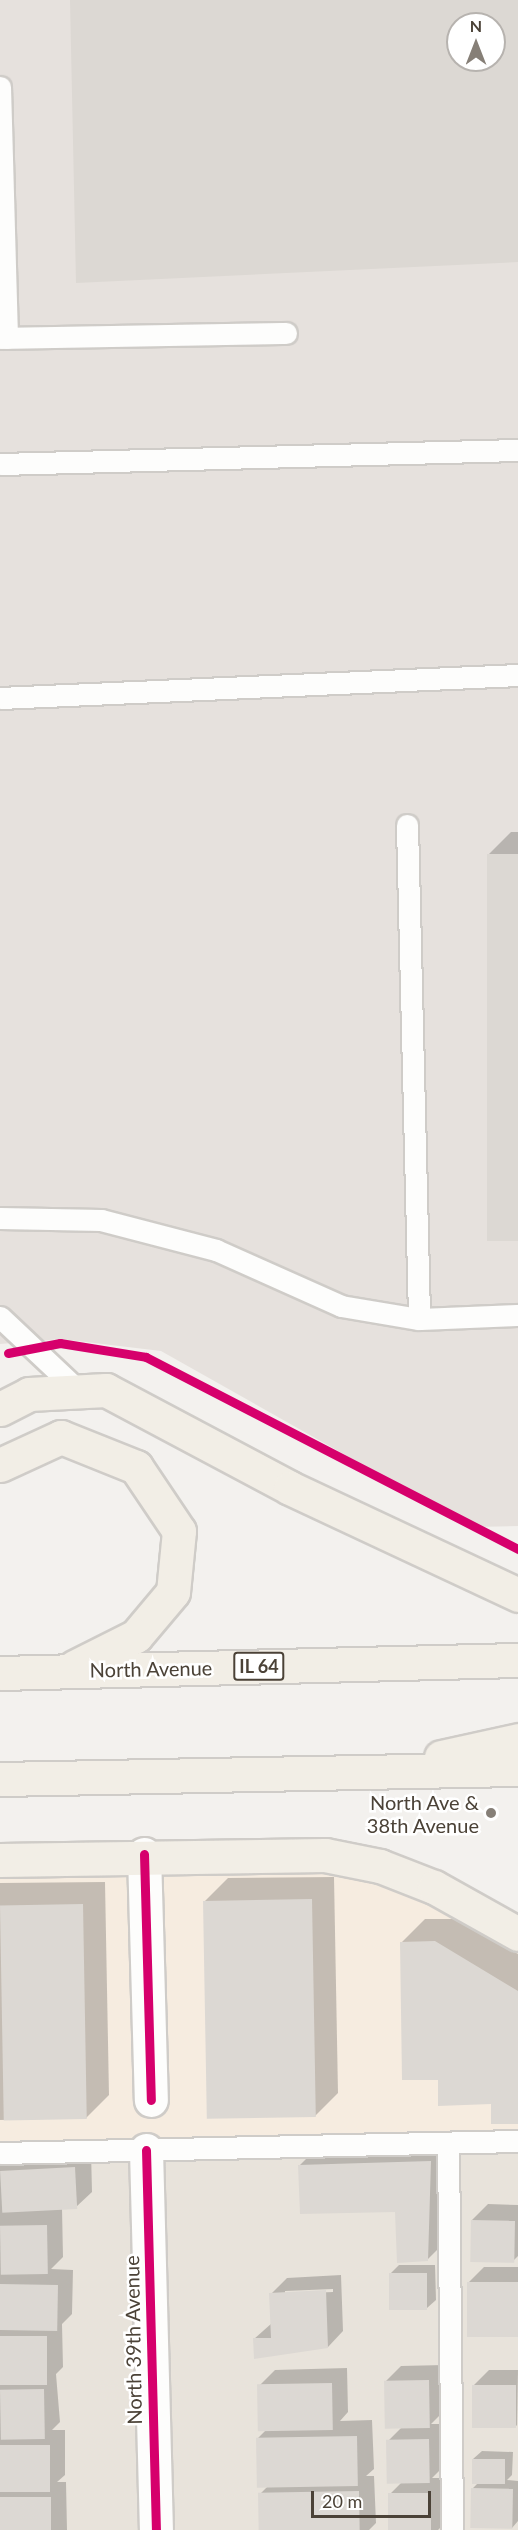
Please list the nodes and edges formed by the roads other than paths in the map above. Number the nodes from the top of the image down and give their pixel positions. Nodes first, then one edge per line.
1 (0, 87) edge
2 (286, 333) dead end
3 (3, 338) edge
4 (518, 450) edge
5 (0, 464) edge
6 (518, 675) edge
7 (0, 698) edge
8 (407, 825) dead end
9 (0, 1218) edge
10 (518, 1315) edge
11 (0, 1317) edge
12 (419, 1319) junction
13 (80, 1392) junction
14 (0, 1409) edge
15 (0, 1465) edge
16 (518, 1595) edge
17 (518, 1660) edge
18 (66, 1671) junction
19 (0, 1673) edge
20 (518, 1740) edge
21 (518, 1769) edge
22 (378, 1773) junction
23 (0, 1779) edge
24 (144, 1854) junction
25 (0, 1860) edge
26 (518, 1934) edge
27 (150, 2100) dead end
28 (518, 2141) edge
29 (448, 2143) junction
30 (146, 2150) junction
31 (0, 2153) edge
32 (156, 2530) edge
33 (452, 2530) edge

1 - 3 lane
2 - 3 lane
4 - 5 lane
6 - 7 lane
8 - 12 lane
9 - 12 lane
10 - 12 lane
11 - 13 lane
13 - 14 main road
13 - 16 main road
15 - 18 main road
17 - 18 main road, North Avenue / IL 64
18 - 19 main road, North Avenue / IL 64
20 - 22 main road
21 - 22 main road
22 - 23 main road
24 - 25 main road
24 - 26 main road
24 - 27 street
28 - 29 lane
29 - 30 lane
29 - 33 lane
30 - 31 lane
30 - 32 street, North 39th Avenue

